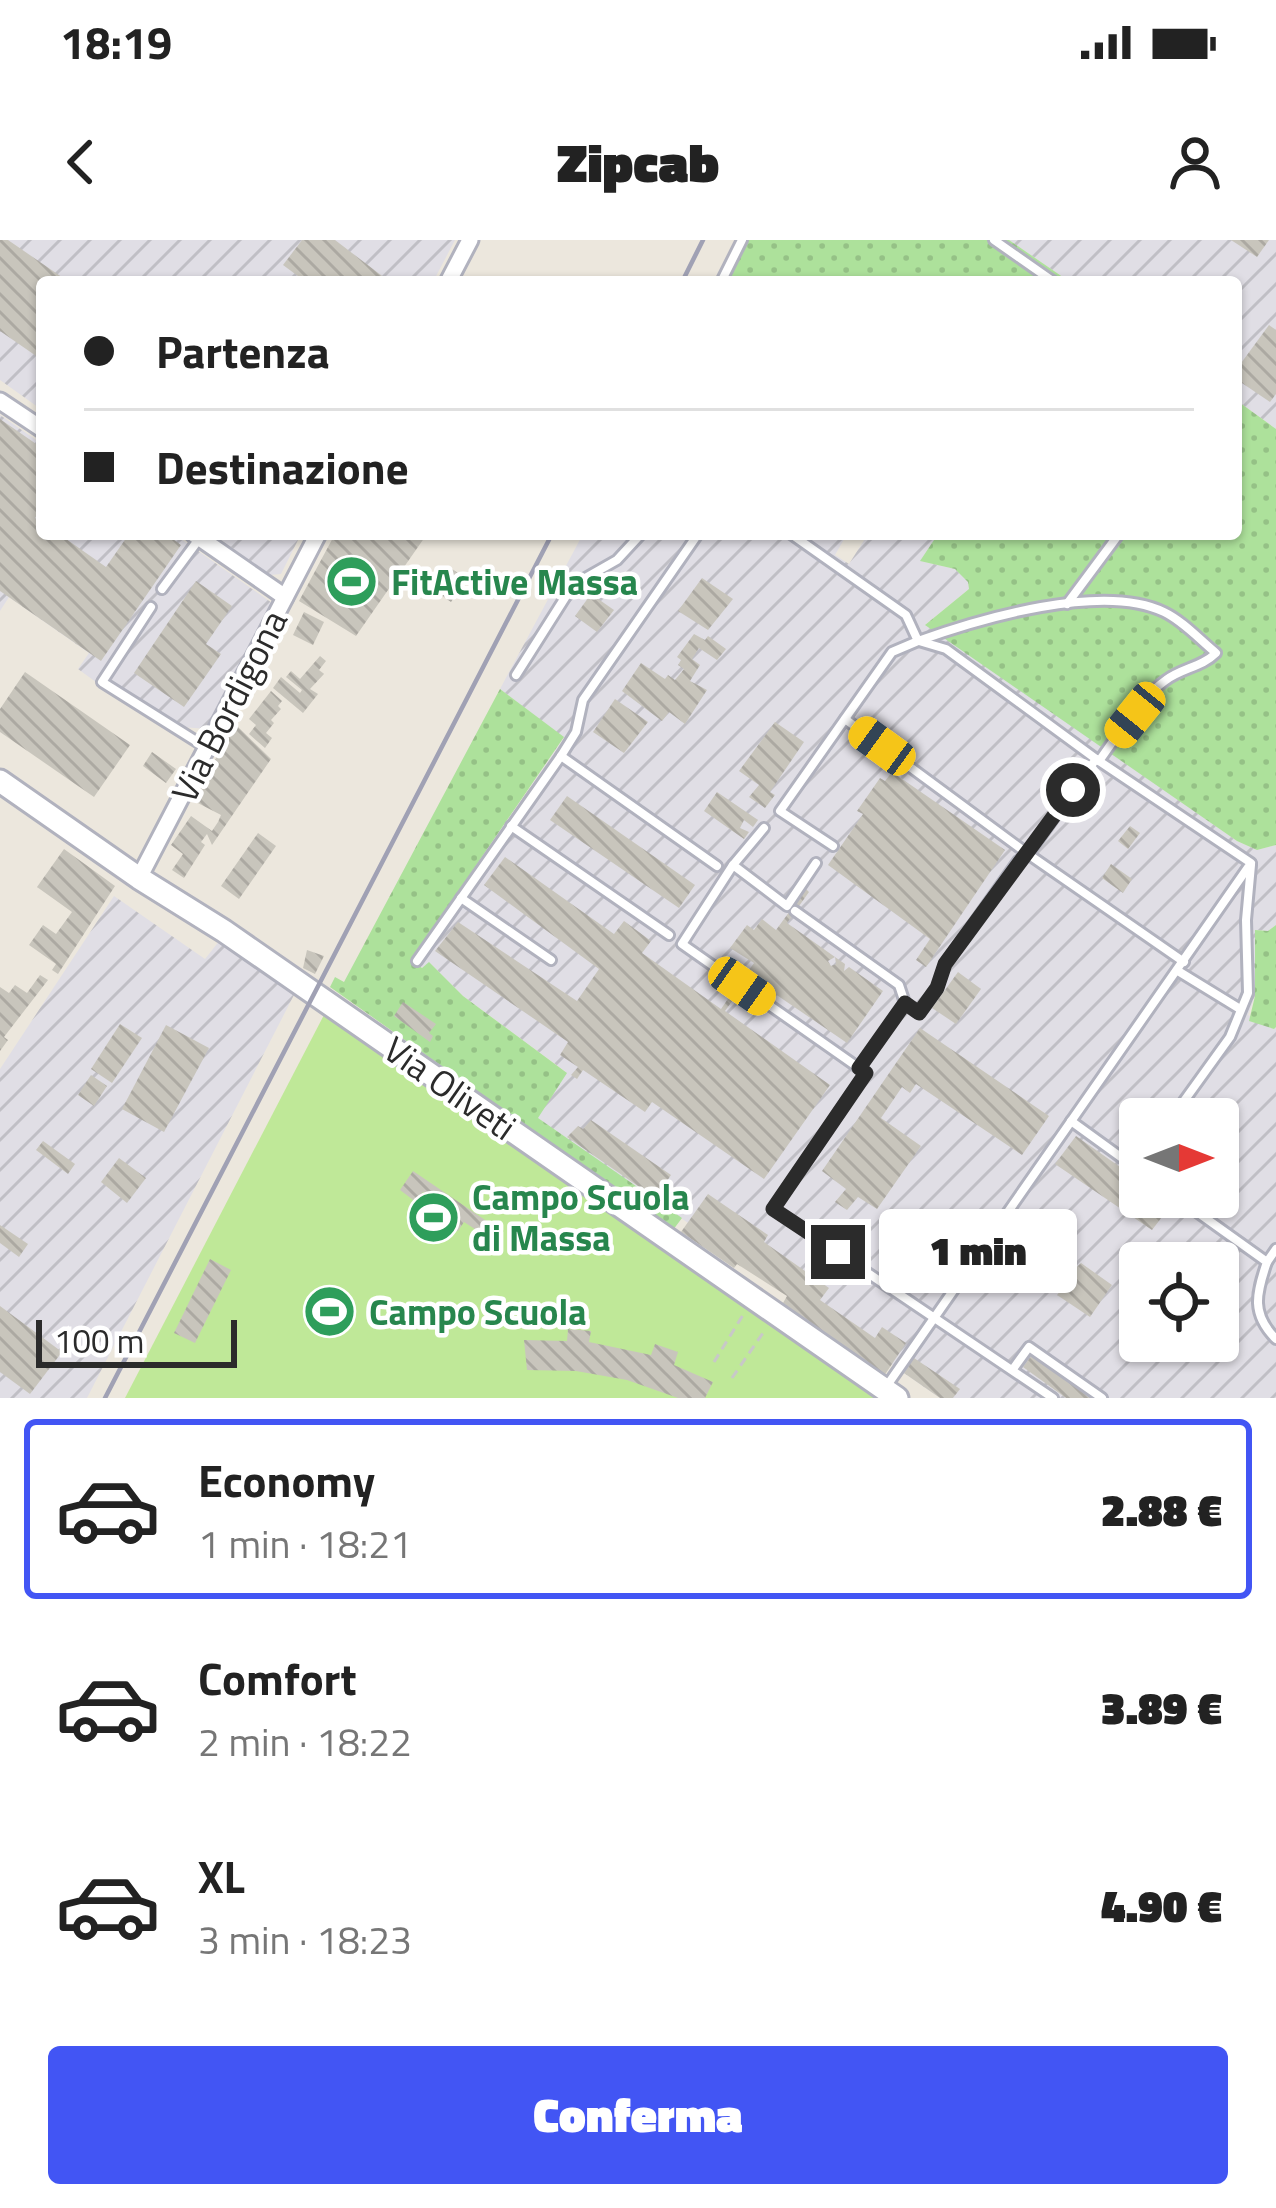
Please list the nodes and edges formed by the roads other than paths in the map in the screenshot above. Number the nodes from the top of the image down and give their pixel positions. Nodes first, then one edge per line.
1 (470, 240) edge
2 (742, 240) edge
3 (994, 240) edge
4 (451, 276) edge
5 (724, 276) edge
6 (1045, 276) edge
7 (0, 400) edge
8 (36, 426) edge
9 (193, 540) edge
10 (202, 540) edge
11 (315, 540) edge
12 (635, 540) edge
13 (692, 540) edge
14 (800, 540) edge
15 (1115, 540) edge
16 (162, 589) dead end
17 (285, 597) junction
18 (1066, 605) junction
19 (151, 607) dead end
20 (918, 641) junction
21 (515, 675) dead end
22 (845, 719) junction
23 (209, 749) junction
24 (562, 757) junction
25 (1097, 760) junction
26 (0, 781) edge
27 (780, 811) junction
28 (511, 826) junction
29 (1028, 854) junction
30 (1251, 863) junction
31 (724, 868) junction
32 (139, 878) junction
33 (461, 898) junction
34 (791, 908) junction
35 (682, 944) junction
36 (551, 960) dead end
37 (417, 961) dead end
38 (1181, 967) junction
39 (905, 1003) junction
40 (1240, 1009) junction
41 (859, 1068) junction
42 (1186, 1098) edge
43 (1071, 1121) junction
44 (1119, 1154) edge
45 (1205, 1218) edge
46 (1276, 1249) edge
47 (1267, 1262) junction
48 (934, 1317) junction
49 (1276, 1340) edge
50 (1013, 1369) junction
51 (891, 1394) edge
52 (1053, 1398) edge
53 (1102, 1398) edge

1 - 4 street
2 - 5 lane
3 - 6 lane
7 - 8 street
9 - 16 lane
10 - 17 street
11 - 17 street, Via Bordigona
12 - 21 lane
13 - 24 lane
14 - 20 lane
15 - 18 lane
17 - 23 street, Via Bordigona
18 - 20 lane
18 - 25 lane
19 - 23 lane
20 - 22 lane
20 - 25 lane
22 - 27 lane
22 - 29 lane
23 - 32 street, Via Bordigona
24 - 28 lane
24 - 31 lane
25 - 29 lane
25 - 30 lane
26 - 32 main road, Via Oliveti
27 - 31 lane
27 - 34 lane
28 - 33 lane
28 - 35 lane
29 - 38 lane
29 - 39 lane
30 - 38 lane
30 - 40 lane
31 - 34 lane
31 - 35 lane
32 - 51 main road, Via Oliveti
33 - 36 lane
33 - 37 lane
34 - 39 lane
35 - 41 lane
38 - 40 lane
38 - 43 lane
39 - 41 lane
40 - 42 lane
41 - 48 lane
43 - 44 lane
43 - 48 lane
45 - 47 lane
46 - 47 lane
47 - 49 lane
48 - 50 lane
48 - 51 lane
50 - 52 lane
50 - 53 lane

